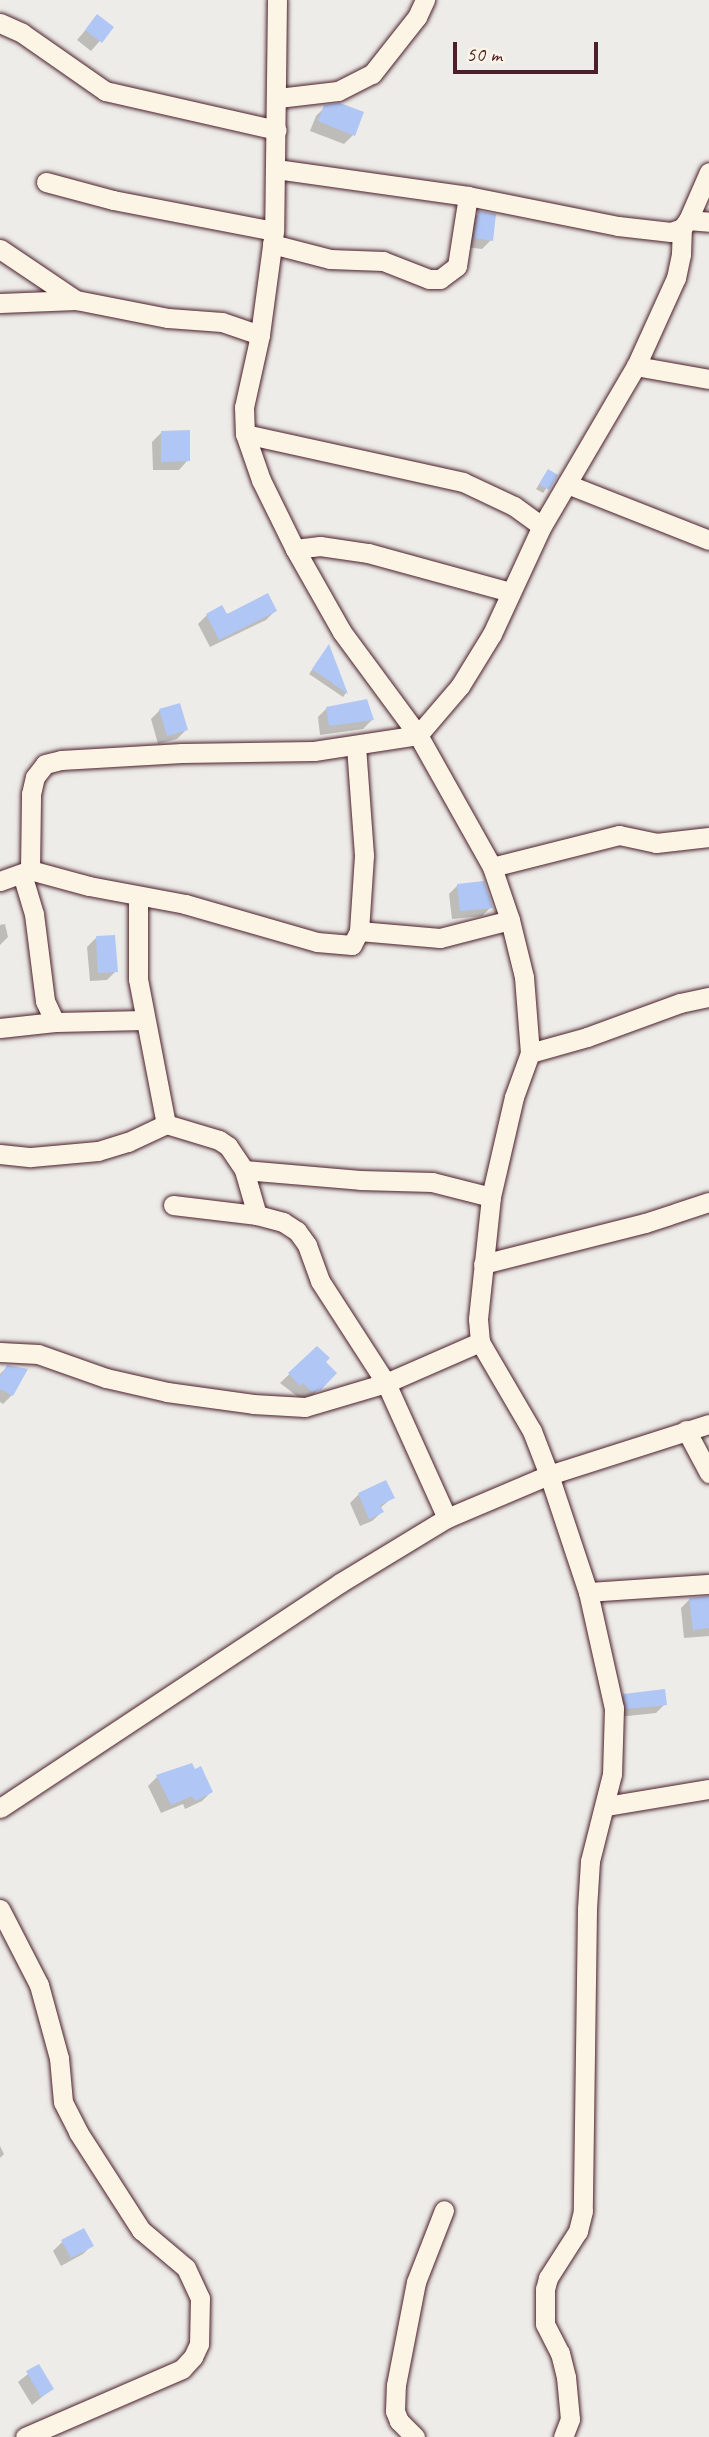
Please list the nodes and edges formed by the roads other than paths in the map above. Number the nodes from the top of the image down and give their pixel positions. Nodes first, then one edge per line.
1 (277, 0) edge
2 (425, 0) edge
3 (0, 23) edge
4 (278, 98) junction
5 (277, 130) junction
6 (276, 169) junction
7 (709, 172) edge
8 (46, 182) dead end
9 (468, 196) junction
10 (709, 222) edge
11 (685, 224) junction
12 (273, 238) junction
13 (0, 249) edge
14 (76, 300) junction
15 (0, 303) edge
16 (260, 335) junction
17 (636, 366) junction
18 (709, 379) edge
19 (246, 434) junction
20 (567, 484) junction
21 (542, 526) junction
22 (709, 540) edge
23 (295, 549) junction
24 (511, 592) junction
25 (418, 735) junction
26 (356, 747) junction
27 (709, 837) edge
28 (492, 867) junction
29 (26, 872) junction
30 (0, 881) edge
31 (138, 896) junction
32 (510, 920) junction
33 (359, 930) junction
34 (709, 997) edge
35 (145, 1020) junction
36 (55, 1022) junction
37 (0, 1028) edge
38 (530, 1053) junction
39 (166, 1124) junction
40 (0, 1154) edge
41 (244, 1170) junction
42 (491, 1197) junction
43 (709, 1202) edge
44 (173, 1205) dead end
45 (257, 1215) junction
46 (482, 1264) junction
47 (480, 1342) junction
48 (0, 1352) edge
49 (386, 1383) junction
50 (709, 1424) edge
51 (686, 1430) junction
52 (709, 1474) edge
53 (549, 1475) junction
54 (447, 1518) junction
55 (709, 1584) edge
56 (588, 1592) junction
57 (709, 1789) edge
58 (606, 1806) junction
59 (0, 1808) edge
60 (0, 1909) edge
61 (444, 2210) dead end
62 (25, 2437) edge
63 (415, 2437) edge
64 (563, 2437) edge

1 - 4 street
2 - 4 street
3 - 5 street
4 - 5 street
5 - 6 street
6 - 9 street
6 - 12 street
7 - 11 street
8 - 12 street
9 - 11 street
9 - 12 street
10 - 11 street
11 - 17 street
12 - 16 street
13 - 14 street
14 - 15 street
14 - 16 street
16 - 19 street
17 - 18 street
17 - 20 street
19 - 21 street
19 - 23 street
20 - 21 street
20 - 22 street
21 - 24 street
23 - 24 street
23 - 25 street
24 - 25 street
25 - 26 street
25 - 28 street
26 - 29 street
26 - 33 street
27 - 28 street
28 - 32 street
29 - 30 street
29 - 31 street
29 - 36 street
31 - 33 street
31 - 35 street
32 - 33 street
32 - 38 street
34 - 38 street
35 - 36 street
35 - 39 street
36 - 37 street
38 - 42 street
39 - 40 street
39 - 41 street
41 - 42 street
41 - 45 street
42 - 46 street
43 - 46 street
44 - 45 street
45 - 49 street
46 - 47 street
47 - 49 street
47 - 53 street
48 - 49 street
49 - 54 street
50 - 51 street
51 - 52 street
51 - 53 street
53 - 54 street
53 - 56 street
54 - 59 street
55 - 56 street
56 - 58 street
57 - 58 street
58 - 64 street
60 - 62 street
61 - 63 street

